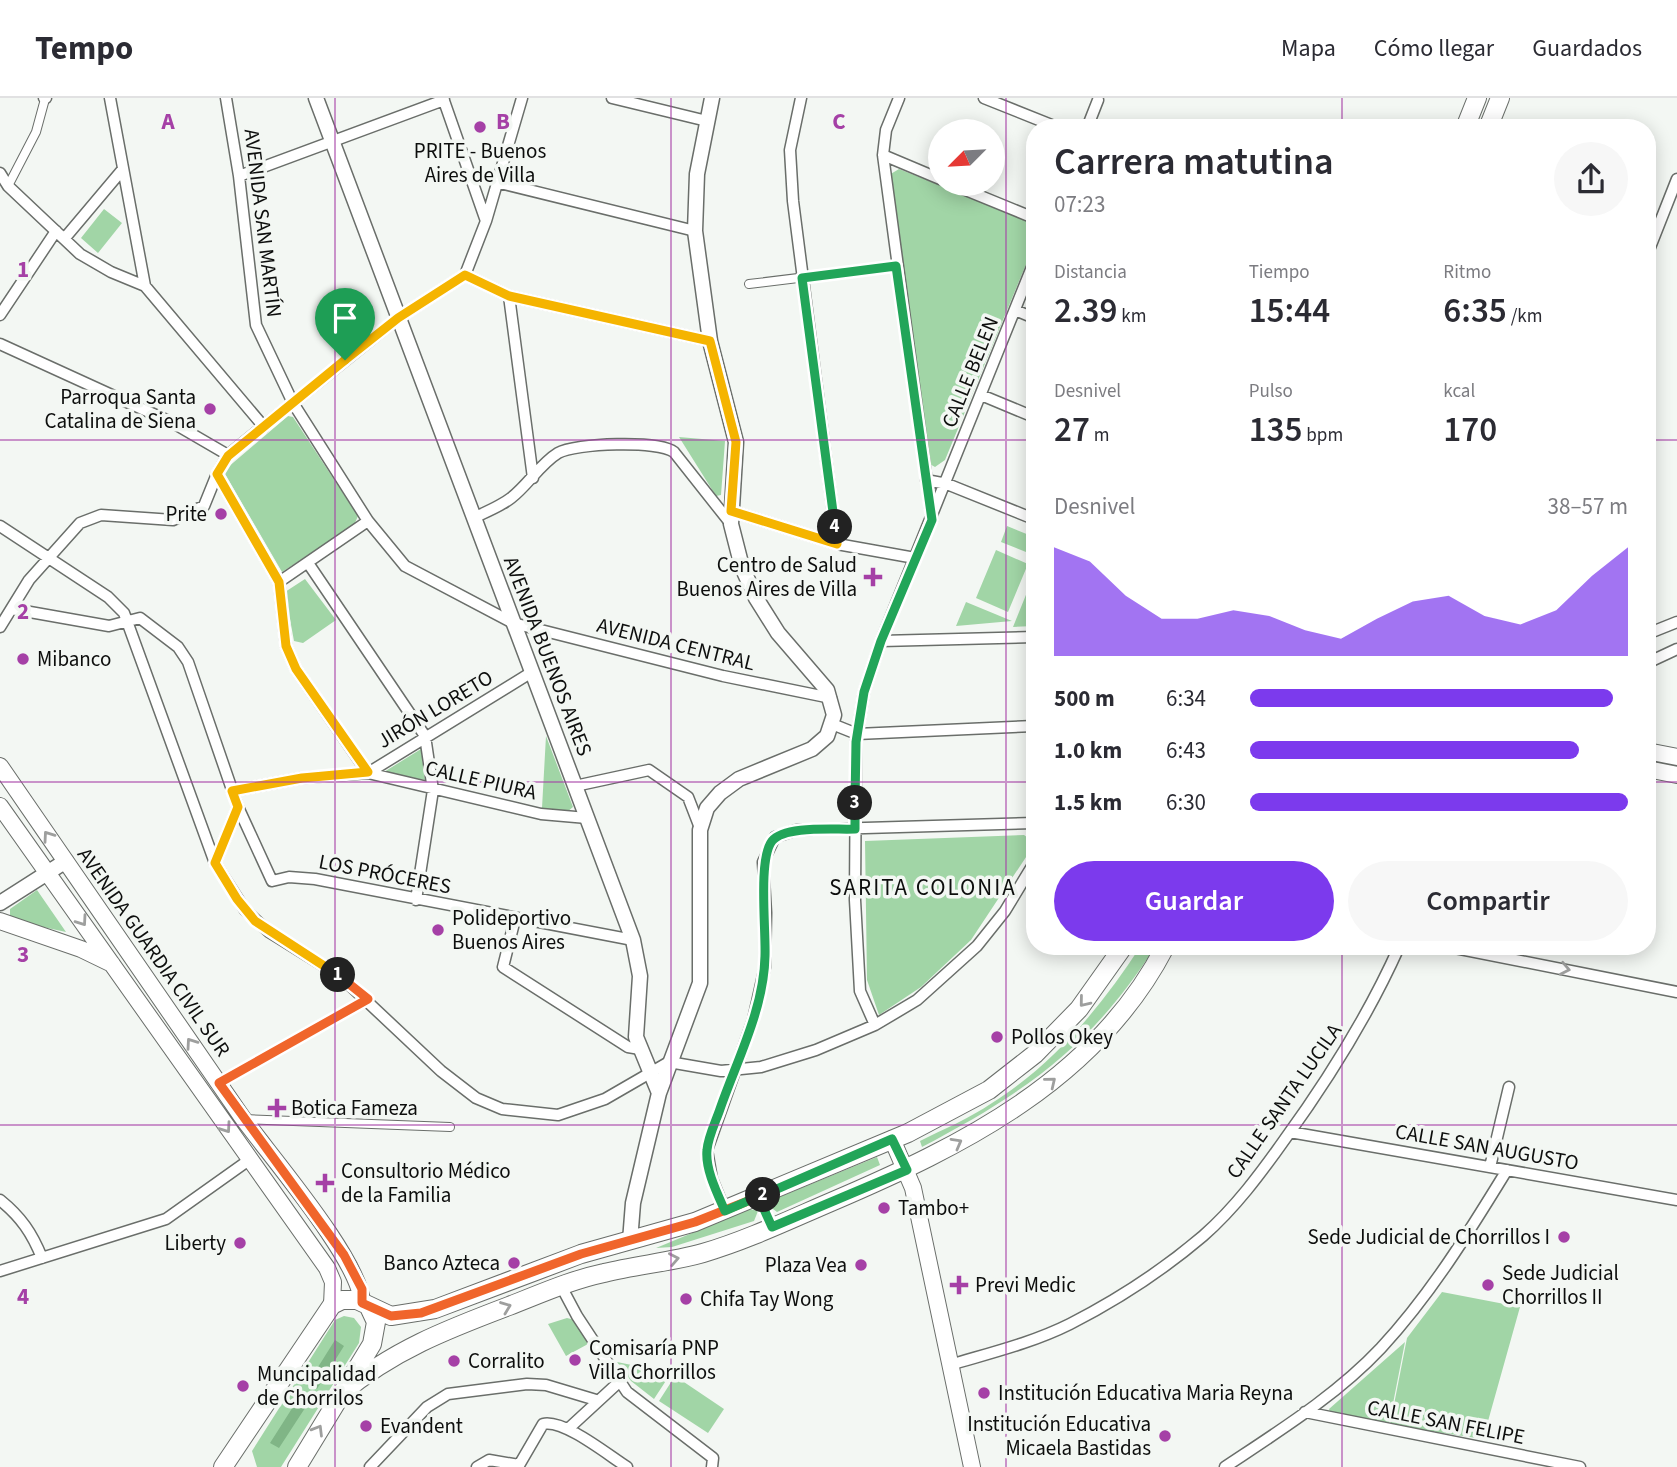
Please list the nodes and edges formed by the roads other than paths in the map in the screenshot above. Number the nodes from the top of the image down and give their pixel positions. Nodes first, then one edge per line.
1 (45, 98) edge
2 (110, 98) edge
3 (226, 98) edge
4 (316, 98) edge
5 (523, 98) edge
6 (612, 98) edge
7 (712, 98) edge
8 (801, 98) edge
9 (899, 98) edge
10 (984, 98) edge
11 (1477, 98) edge
12 (1500, 98) edge
13 (443, 99) edge
14 (1098, 100) dead end
15 (1036, 119) edge
16 (1091, 119) edge
17 (1469, 119) edge
18 (1492, 119) edge
19 (707, 121) junction
20 (333, 143) junction
21 (883, 155) junction
22 (123, 169) junction
23 (0, 173) edge
24 (928, 174) edge
25 (239, 176) junction
26 (1677, 179) edge
27 (496, 182) junction
28 (8, 186) junction
29 (980, 196) edge
30 (1026, 215) edge
31 (486, 220) junction
32 (695, 231) junction
33 (1656, 232) edge
34 (60, 235) junction
35 (896, 266) junction
36 (465, 275) junction
37 (802, 278) junction
38 (1026, 282) edge
39 (749, 284) dead end
40 (145, 286) junction
41 (509, 296) junction
42 (1015, 310) junction
43 (0, 315) edge
44 (1026, 315) edge
45 (398, 318) junction
46 (710, 341) junction
47 (0, 344) edge
48 (981, 395) junction
49 (293, 403) junction
50 (1026, 414) edge
51 (264, 427) junction
52 (228, 456) junction
53 (217, 474) junction
54 (533, 478) junction
55 (926, 480) junction
56 (947, 484) junction
57 (1026, 516) edge
58 (473, 518) junction
59 (731, 518) junction
60 (932, 520) junction
61 (368, 521) junction
62 (0, 526) edge
63 (837, 544) junction
64 (48, 558) junction
65 (915, 558) junction
66 (308, 563) junction
67 (279, 582) junction
68 (13, 609) junction
69 (129, 622) junction
70 (1677, 622) edge
71 (513, 623) junction
72 (0, 627) edge
73 (1656, 631) edge
74 (1026, 637) edge
75 (881, 641) junction
76 (1677, 649) edge
77 (1656, 659) edge
78 (532, 673) junction
79 (831, 698) junction
80 (832, 724) junction
81 (1026, 726) edge
82 (857, 734) junction
83 (425, 736) junction
84 (1656, 753) edge
85 (1677, 757) edge
86 (0, 766) edge
87 (1656, 771) edge
88 (368, 772) junction
89 (1677, 775) edge
90 (575, 786) junction
91 (433, 790) junction
92 (232, 791) junction
93 (0, 806) edge
94 (238, 807) junction
95 (587, 818) junction
96 (1026, 823) edge
97 (855, 829) junction
98 (700, 830) junction
99 (66, 861) junction
100 (215, 863) junction
101 (48, 873) junction
102 (1026, 876) edge
103 (416, 900) junction
104 (0, 903) edge
105 (514, 919) junction
106 (0, 921) edge
107 (633, 940) junction
108 (1117, 955) edge
109 (1159, 955) edge
110 (1395, 955) edge
111 (1490, 955) edge
112 (113, 964) junction
113 (1677, 992) edge
114 (368, 999) junction
115 (875, 1025) junction
116 (640, 1049) junction
117 (669, 1062) junction
118 (733, 1071) junction
119 (650, 1074) junction
120 (219, 1083) junction
121 (1508, 1087) dead end
122 (659, 1093) junction
123 (244, 1119) junction
124 (450, 1126) dead end
125 (1290, 1132) junction
126 (892, 1139) junction
127 (249, 1160) junction
128 (1490, 1167) junction
129 (907, 1170) junction
130 (1507, 1170) junction
131 (766, 1193) junction
132 (0, 1200) edge
133 (1677, 1200) edge
134 (725, 1211) junction
135 (772, 1227) junction
136 (630, 1241) junction
137 (43, 1258) junction
138 (0, 1271) edge
139 (561, 1286) junction
140 (332, 1305) junction
141 (365, 1305) junction
142 (950, 1365) junction
143 (618, 1381) junction
144 (341, 1394) junction
145 (596, 1400) junction
146 (1305, 1412) junction
147 (568, 1429) junction
148 (243, 1437) junction
149 (518, 1466) edge
150 (223, 1467) edge
151 (241, 1467) edge
152 (297, 1467) edge
153 (370, 1467) edge
154 (477, 1467) edge
155 (627, 1467) edge
156 (712, 1467) edge
157 (972, 1467) edge
158 (1225, 1467) edge
159 (1580, 1467) edge

1 - 28 street
2 - 22 street
3 - 25 street, AVENIDA SAN MARTÍN
4 - 20 street, AVENIDA BUENOS AIRES
5 - 27 street
6 - 19 street
7 - 19 street
8 - 37 street
9 - 21 street
10 - 15 street
11 - 17 main road
12 - 18 main road
13 - 20 street
13 - 31 street
14 - 16 street
19 - 32 street
20 - 25 street
20 - 45 street, AVENIDA BUENOS AIRES
21 - 24 street
21 - 35 street
22 - 34 street
22 - 40 street
23 - 28 street
25 - 49 street, AVENIDA SAN MARTÍN
26 - 33 street
27 - 31 street
27 - 32 street
28 - 34 street
29 - 30 street
31 - 36 street
32 - 46 street
34 - 40 street
34 - 43 street
35 - 37 street
35 - 55 street
36 - 41 street
36 - 45 street
37 - 39 street
37 - 63 street
38 - 42 street, CALLE BELEN
40 - 51 street
41 - 46 street
41 - 54 street
42 - 44 street
42 - 48 street, CALLE BELEN
45 - 49 street
45 - 58 street, AVENIDA BUENOS AIRES
46 - 59 street
47 - 52 street
48 - 50 street
48 - 56 street, CALLE BELEN
49 - 51 street
49 - 61 street, AVENIDA SAN MARTÍN
51 - 52 street
52 - 53 street
53 - 64 street
53 - 67 street
54 - 58 street
54 - 59 street
55 - 56 street
55 - 60 street
56 - 57 street
56 - 60 street, CALLE BELEN
58 - 71 street, AVENIDA BUENOS AIRES
59 - 63 street
59 - 79 street
60 - 65 street, CALLE BELEN
61 - 66 street
61 - 71 street, AVENIDA SAN MARTÍN
62 - 64 street
63 - 65 street
64 - 68 street
64 - 69 street
65 - 75 street, CALLE BELEN
66 - 67 street
66 - 83 street
67 - 88 street
68 - 69 street
68 - 72 street
69 - 92 street, LOS PRÓCERES
69 - 100 street
70 - 73 street
71 - 78 street, AVENIDA BUENOS AIRES
71 - 79 street, AVENIDA CENTRAL
74 - 75 street
75 - 82 street, CALLE BELEN
76 - 77 street
78 - 83 street, JIRÓN LORETO
78 - 90 street, AVENIDA BUENOS AIRES
79 - 80 street
80 - 82 street
80 - 98 street
81 - 82 street
82 - 97 street, CALLE BELEN
83 - 88 street, JIRÓN LORETO
83 - 91 street
84 - 85 main road
99 -> 86 main road, AVENIDA GUARDIA CIVIL SUR
87 - 89 main road
88 - 91 street, CALLE PIURA
88 - 92 street, JIRÓN LORETO
90 - 95 street, AVENIDA BUENOS AIRES
90 - 98 street
91 - 95 street, CALLE PIURA
91 - 103 street
92 - 94 street, LOS PRÓCERES
93 - 101 main road, AVENIDA GUARDIA CIVIL SUR
94 - 100 street
94 - 103 street, LOS PRÓCERES
95 - 107 street, AVENIDA BUENOS AIRES
96 - 97 street
97 - 115 street, CALLE BELEN
97 - 118 street
98 - 117 street
99 - 101 street
120 -> 99 main road, AVENIDA GUARDIA CIVIL SUR
100 - 114 street
101 - 104 street
101 -> 112 main road, AVENIDA GUARDIA CIVIL SUR
102 - 115 street
103 - 105 street, LOS PRÓCERES
105 - 107 street, LOS PRÓCERES
105 - 116 street
106 - 112 main road
107 - 116 street, AVENIDA BUENOS AIRES
108 -> 126 main road
129 -> 109 main road
110 - 125 street, CALLE SANTA LUCILA
111 -> 113 street
112 -> 127 main road, AVENIDA GUARDIA CIVIL SUR
114 - 119 street
114 - 120 street
115 - 118 street
116 - 119 street, AVENIDA BUENOS AIRES
117 - 118 street
117 - 119 street
117 - 122 street
118 - 134 street
119 - 122 street, AVENIDA BUENOS AIRES
120 - 123 main road, AVENIDA GUARDIA CIVIL SUR
121 - 128 street
122 - 136 street
123 - 124 street
123 - 141 main road, AVENIDA GUARDIA CIVIL SUR
125 - 128 street, CALLE SAN AUGUSTO
125 - 142 street, CALLE SANTA LUCILA
126 - 129 main road
126 - 131 main road
127 - 137 street
127 - 140 main road, AVENIDA GUARDIA CIVIL SUR
128 - 130 street, CALLE SAN AUGUSTO
129 - 135 main road
129 - 142 main road
130 - 133 street, CALLE SAN AUGUSTO
130 - 146 street
131 - 134 main road
131 - 135 main road
132 - 137 street
134 - 136 main road
139 -> 135 main road
136 - 141 main road
137 - 138 street
139 - 143 street
144 -> 139 main road
140 - 141 main road
140 - 148 main road
141 - 144 main road
142 - 157 main road
143 - 145 street
143 - 156 street
152 -> 144 main road
145 - 147 street
145 - 153 street
146 - 158 street
146 - 159 street, CALLE SAN FELIPE
147 - 149 street
147 - 155 street
148 - 150 main road
148 - 151 main road
149 - 154 street

